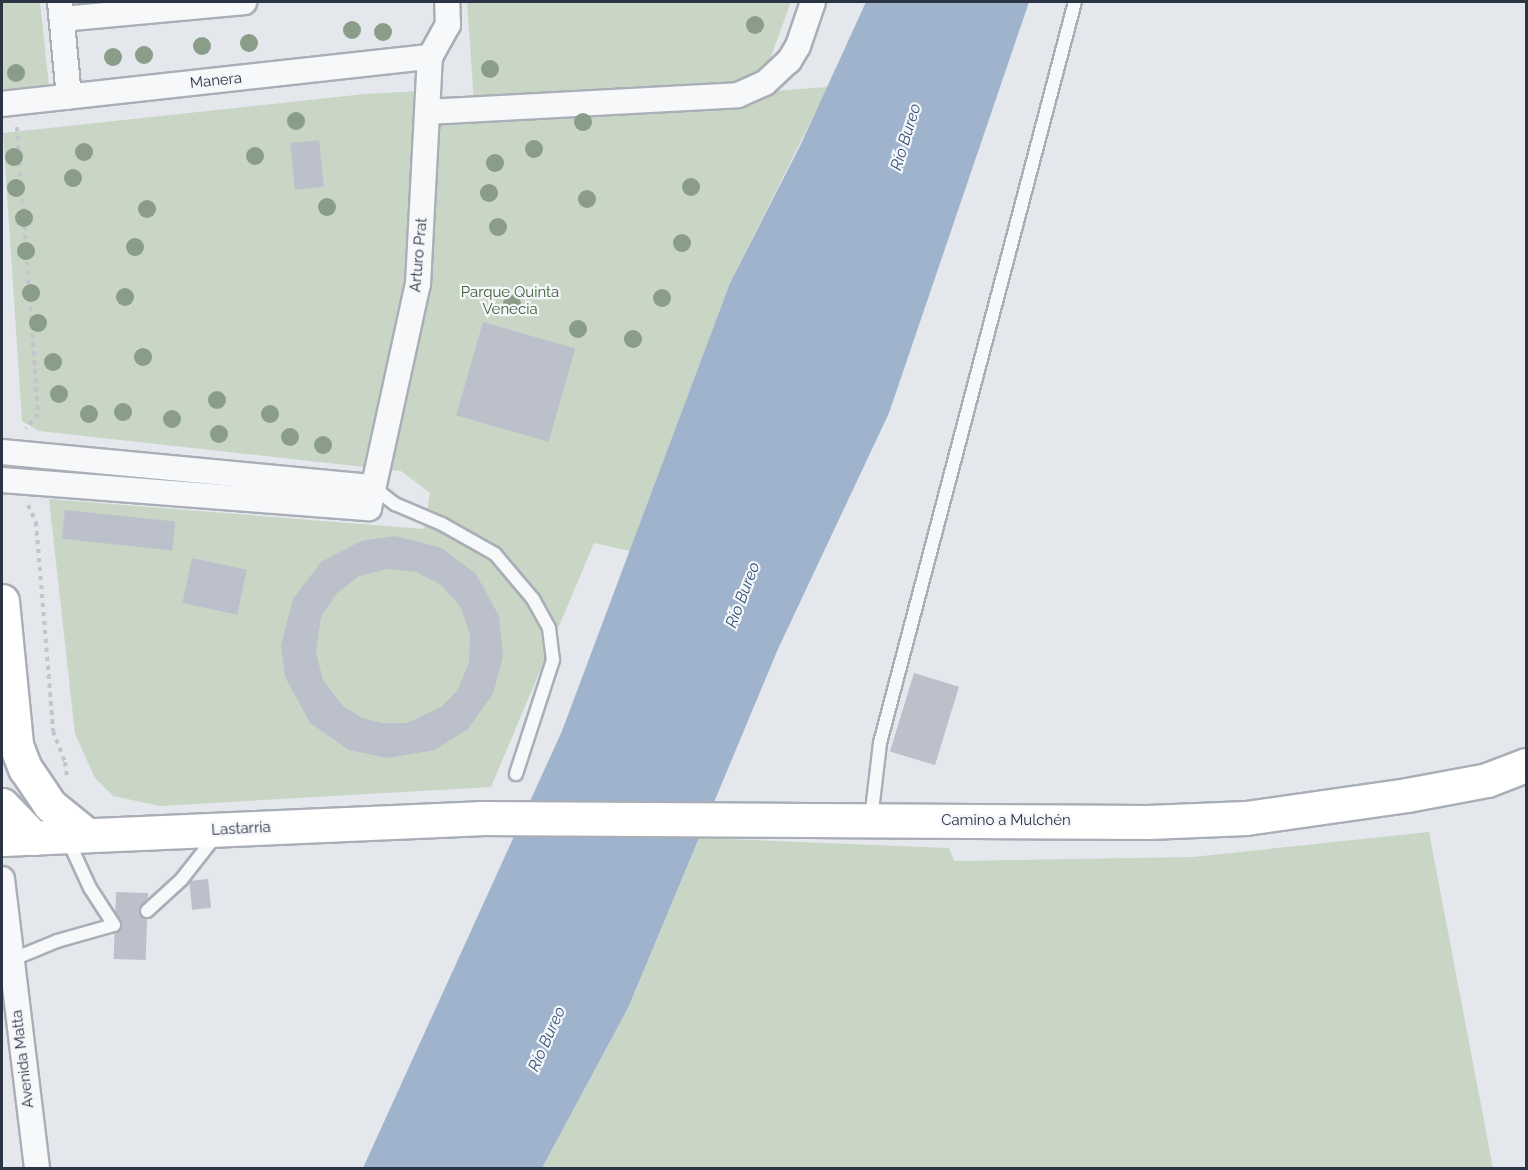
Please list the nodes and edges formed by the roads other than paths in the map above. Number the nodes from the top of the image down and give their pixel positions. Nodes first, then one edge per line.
1 (244, 2) edge
2 (447, 2) edge
3 (813, 2) edge
4 (1075, 2) edge
5 (61, 10) edge
6 (430, 57) junction
7 (69, 97) junction
8 (2, 104) edge
9 (427, 112) junction
10 (2, 452) edge
11 (2, 480) edge
12 (371, 497) junction
13 (395, 504) junction
14 (2, 601) edge
15 (1527, 765) edge
16 (516, 774) dead end
17 (2, 805) edge
18 (480, 818) joint
19 (871, 820) junction
20 (220, 830) junction
21 (77, 836) junction
22 (34, 838) junction
23 (2, 839) edge
24 (2, 879) edge
25 (147, 911) dead end
26 (11, 960) junction
27 (37, 1168) edge

1 - 5 street
2 - 6 street, Arturo Prat
3 - 9 street
4 - 19 lane
5 - 7 street
6 - 7 street, Manera
6 - 9 street, Arturo Prat
7 - 8 street, Manera
9 - 12 street, Arturo Prat
10 - 12 street
11 - 12 street
12 - 13 lane
12 - 13 lane
13 - 16 lane
14 - 21 main road
15 - 19 main road, Camino a Mulchén
17 - 22 main road
18 - 19 main road, Camino a Mulchén
18 - 20 main road, Lastarria
20 - 21 main road, Lastarria
20 - 25 lane
21 - 22 main road, Lastarria
21 - 26 lane
22 - 23 main road, Lastarria
24 - 26 street, Avenida Matta
26 - 27 street, Avenida Matta

